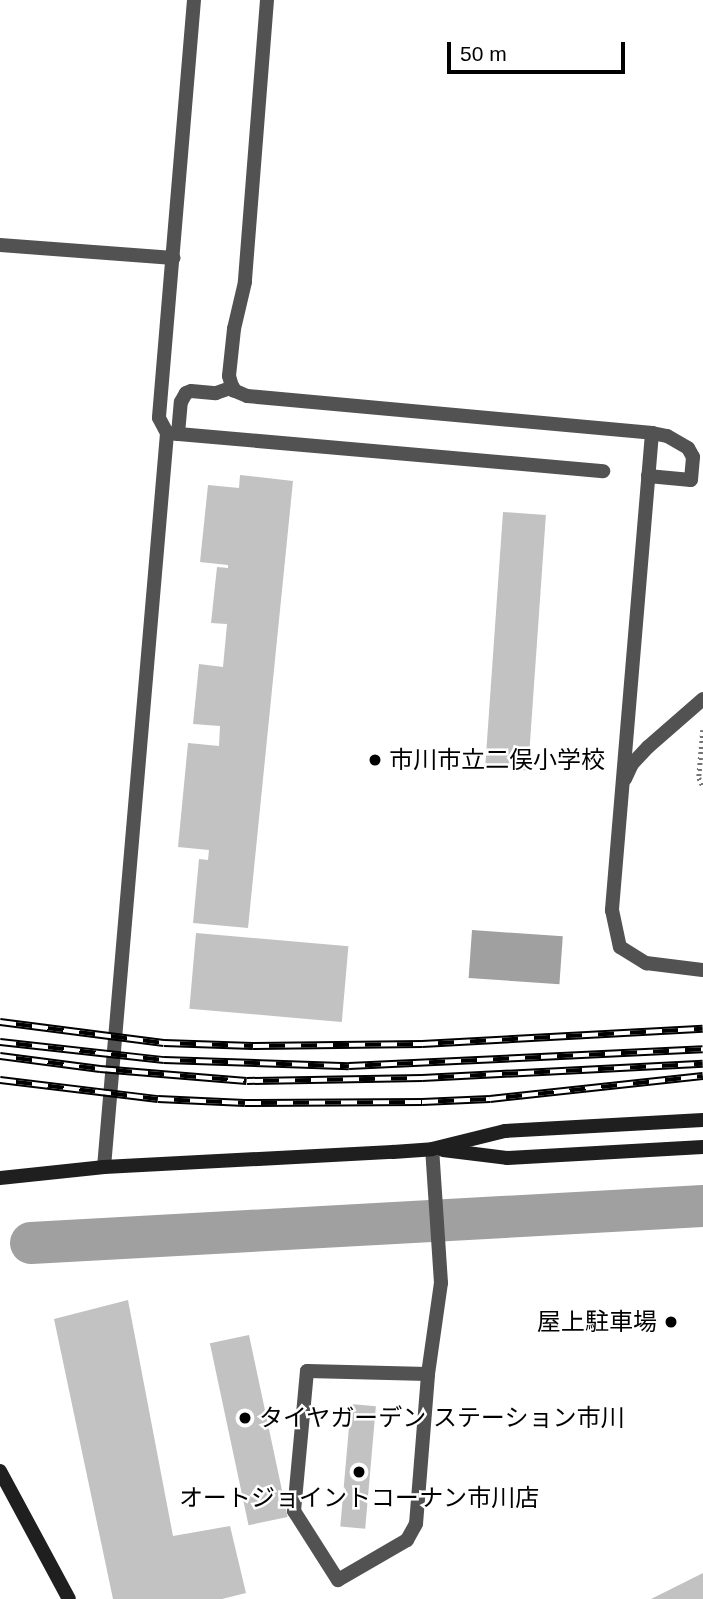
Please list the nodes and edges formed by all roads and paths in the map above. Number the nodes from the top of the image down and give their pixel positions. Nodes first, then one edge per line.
1 (194, 0) edge
2 (267, 0) edge
3 (0, 245) edge
4 (174, 258) junction
5 (233, 387) junction
6 (652, 433) junction
7 (173, 434) junction
8 (603, 471) dead end
9 (648, 476) junction
10 (703, 699) edge
11 (703, 730) edge
12 (703, 786) edge
13 (622, 787) junction
14 (703, 970) edge
15 (703, 1120) edge
16 (703, 1147) edge
17 (432, 1149) junction
18 (104, 1167) junction
19 (0, 1178) edge
20 (428, 1374) junction
21 (0, 1471) edge
22 (69, 1599) edge

1 - 4 street
2 - 5 street
3 - 4 street
4 - 7 street
5 - 6 street
5 - 7 street
6 - 9 street
6 - 9 street
7 - 8 street
7 - 18 street
9 - 13 street
10 - 13 street
11 - 12 path
13 - 14 street
15 - 17 street
16 - 17 street
17 - 18 street
17 - 20 street
18 - 19 street
20 - 20 street
21 - 22 street

